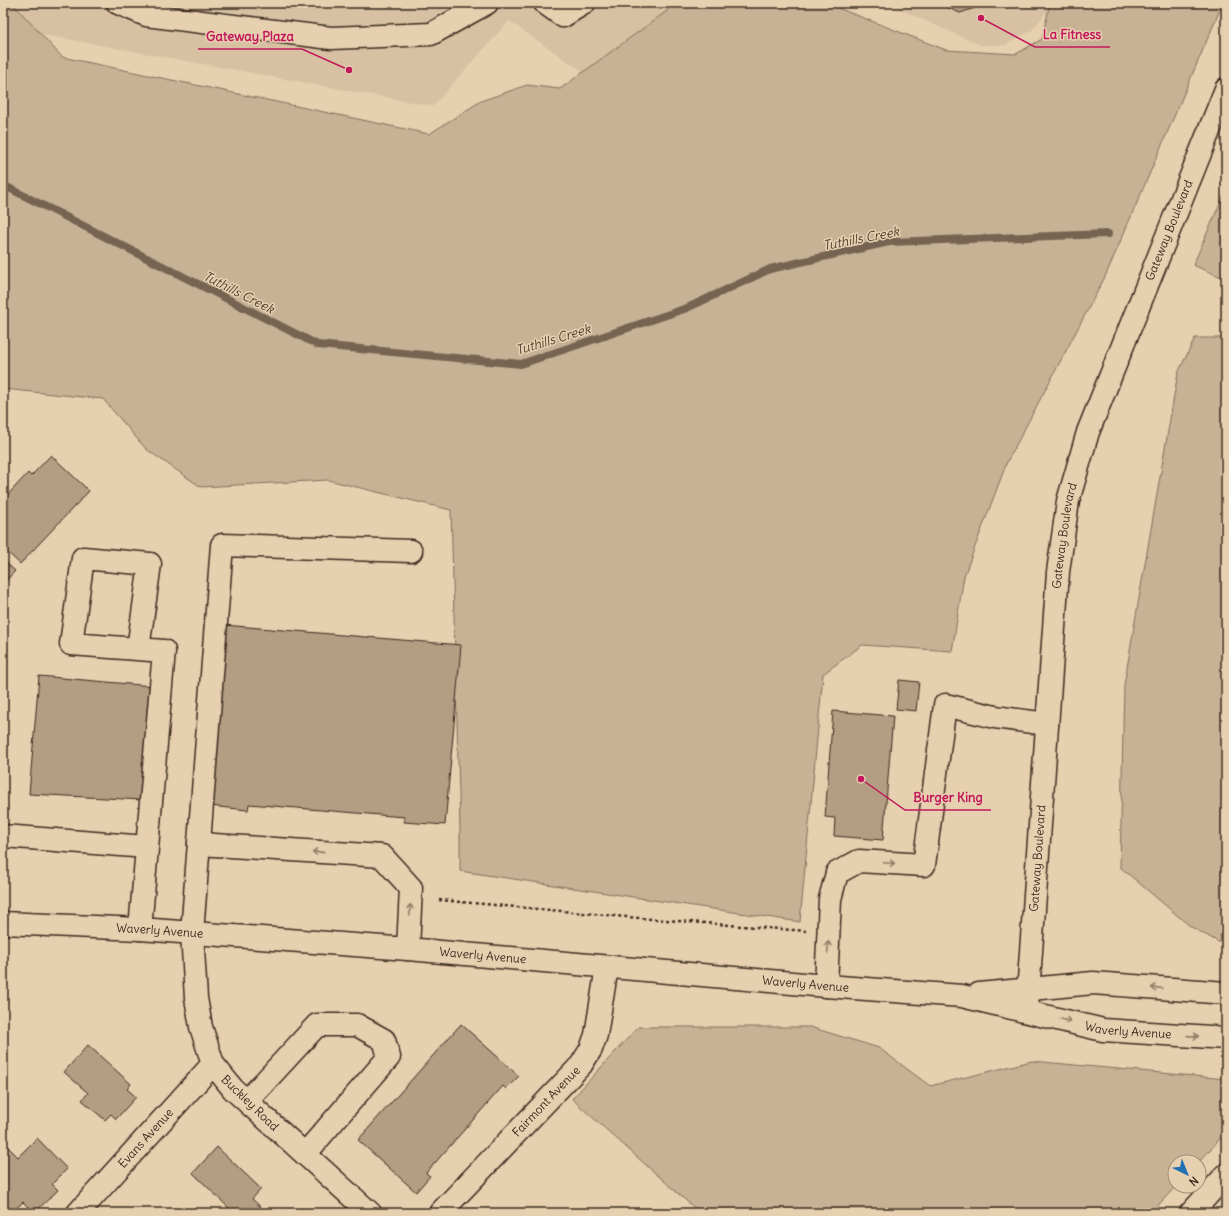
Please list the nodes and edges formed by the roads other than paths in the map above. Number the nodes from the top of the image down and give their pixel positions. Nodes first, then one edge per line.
1 (118, 3) edge
2 (487, 3) edge
3 (545, 3) edge
4 (584, 3) edge
5 (1226, 89) edge
6 (412, 551) dead end
7 (138, 649) junction
8 (1047, 724) junction
9 (3, 836) edge
10 (199, 844) junction
11 (147, 847) junction
12 (3, 923) edge
13 (140, 929) junction
14 (192, 933) junction
15 (408, 949) junction
16 (606, 967) junction
17 (826, 986) junction
18 (1028, 989) junction
19 (1226, 993) edge
20 (962, 996) junction
21 (1027, 1011) junction
22 (1223, 1040) edge
23 (213, 1064) junction
24 (247, 1102) junction
25 (305, 1154) junction
26 (1226, 1175) edge
27 (78, 1213) edge
28 (370, 1213) edge
29 (440, 1213) edge
30 (1191, 1213) edge

1 - 2 street
3 - 4 street
5 - 8 street, Gateway Boulevard
6 - 10 street, Buckley Road
7 - 7 street
7 - 11 street
17 -> 8 street
8 - 18 street, Gateway Boulevard
9 - 11 street
10 - 14 street, Buckley Road
15 -> 10 street
11 - 13 street
12 - 13 street, Waverly Avenue
13 - 14 street, Waverly Avenue
14 - 15 street, Waverly Avenue
14 - 23 street, Buckley Road
15 - 16 street, Waverly Avenue
16 - 17 street, Waverly Avenue
16 - 29 street, Fairmont Avenue
17 - 20 street, Waverly Avenue
19 -> 18 street, Waverly Avenue
18 - 20 street, Waverly Avenue
18 - 21 street, Gateway Boulevard
20 - 21 street, Waverly Avenue
21 -> 22 street, Waverly Avenue
23 - 24 street, Buckley Road
23 - 27 street, Evans Avenue
24 - 25 street, Buckley Road
24 - 25 street
25 - 28 street, Buckley Road
26 - 30 street

